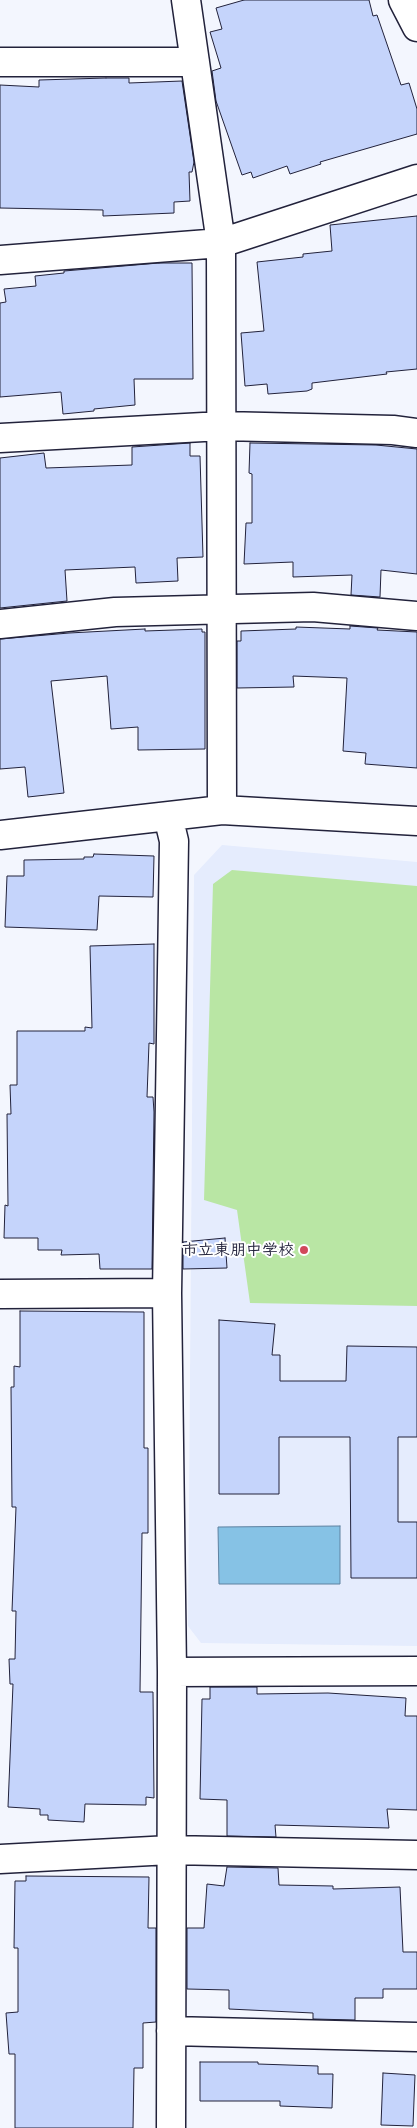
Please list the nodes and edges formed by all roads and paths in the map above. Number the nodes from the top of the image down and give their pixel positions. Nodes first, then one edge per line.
1 (186, 0) edge
2 (404, 0) edge
3 (417, 27) edge
4 (0, 62) edge
5 (195, 62) junction
6 (417, 178) edge
7 (221, 243) junction
8 (0, 260) edge
9 (222, 426) junction
10 (417, 433) edge
11 (0, 438) edge
12 (221, 609) junction
13 (417, 616) edge
14 (0, 624) edge
15 (222, 810) junction
16 (168, 816) junction
17 (417, 821) edge
18 (0, 834) edge
19 (168, 1293) junction
20 (0, 1294) edge
21 (417, 1671) edge
22 (172, 1672) junction
23 (170, 1850) junction
24 (417, 1855) edge
25 (0, 1859) edge
26 (171, 2031) junction
27 (417, 2037) edge
28 (171, 2128) edge

1 - 5 street
2 - 3 street
4 - 5 street
5 - 7 street
6 - 7 street
7 - 8 street
7 - 9 street
9 - 10 street
9 - 11 street
9 - 12 street
12 - 13 street
12 - 14 street
12 - 15 street
15 - 16 street
15 - 17 street
16 - 18 street
16 - 19 street
19 - 20 street
19 - 22 street
21 - 22 street
22 - 23 street
23 - 24 street
23 - 25 street
23 - 26 street
26 - 27 street
26 - 28 street

